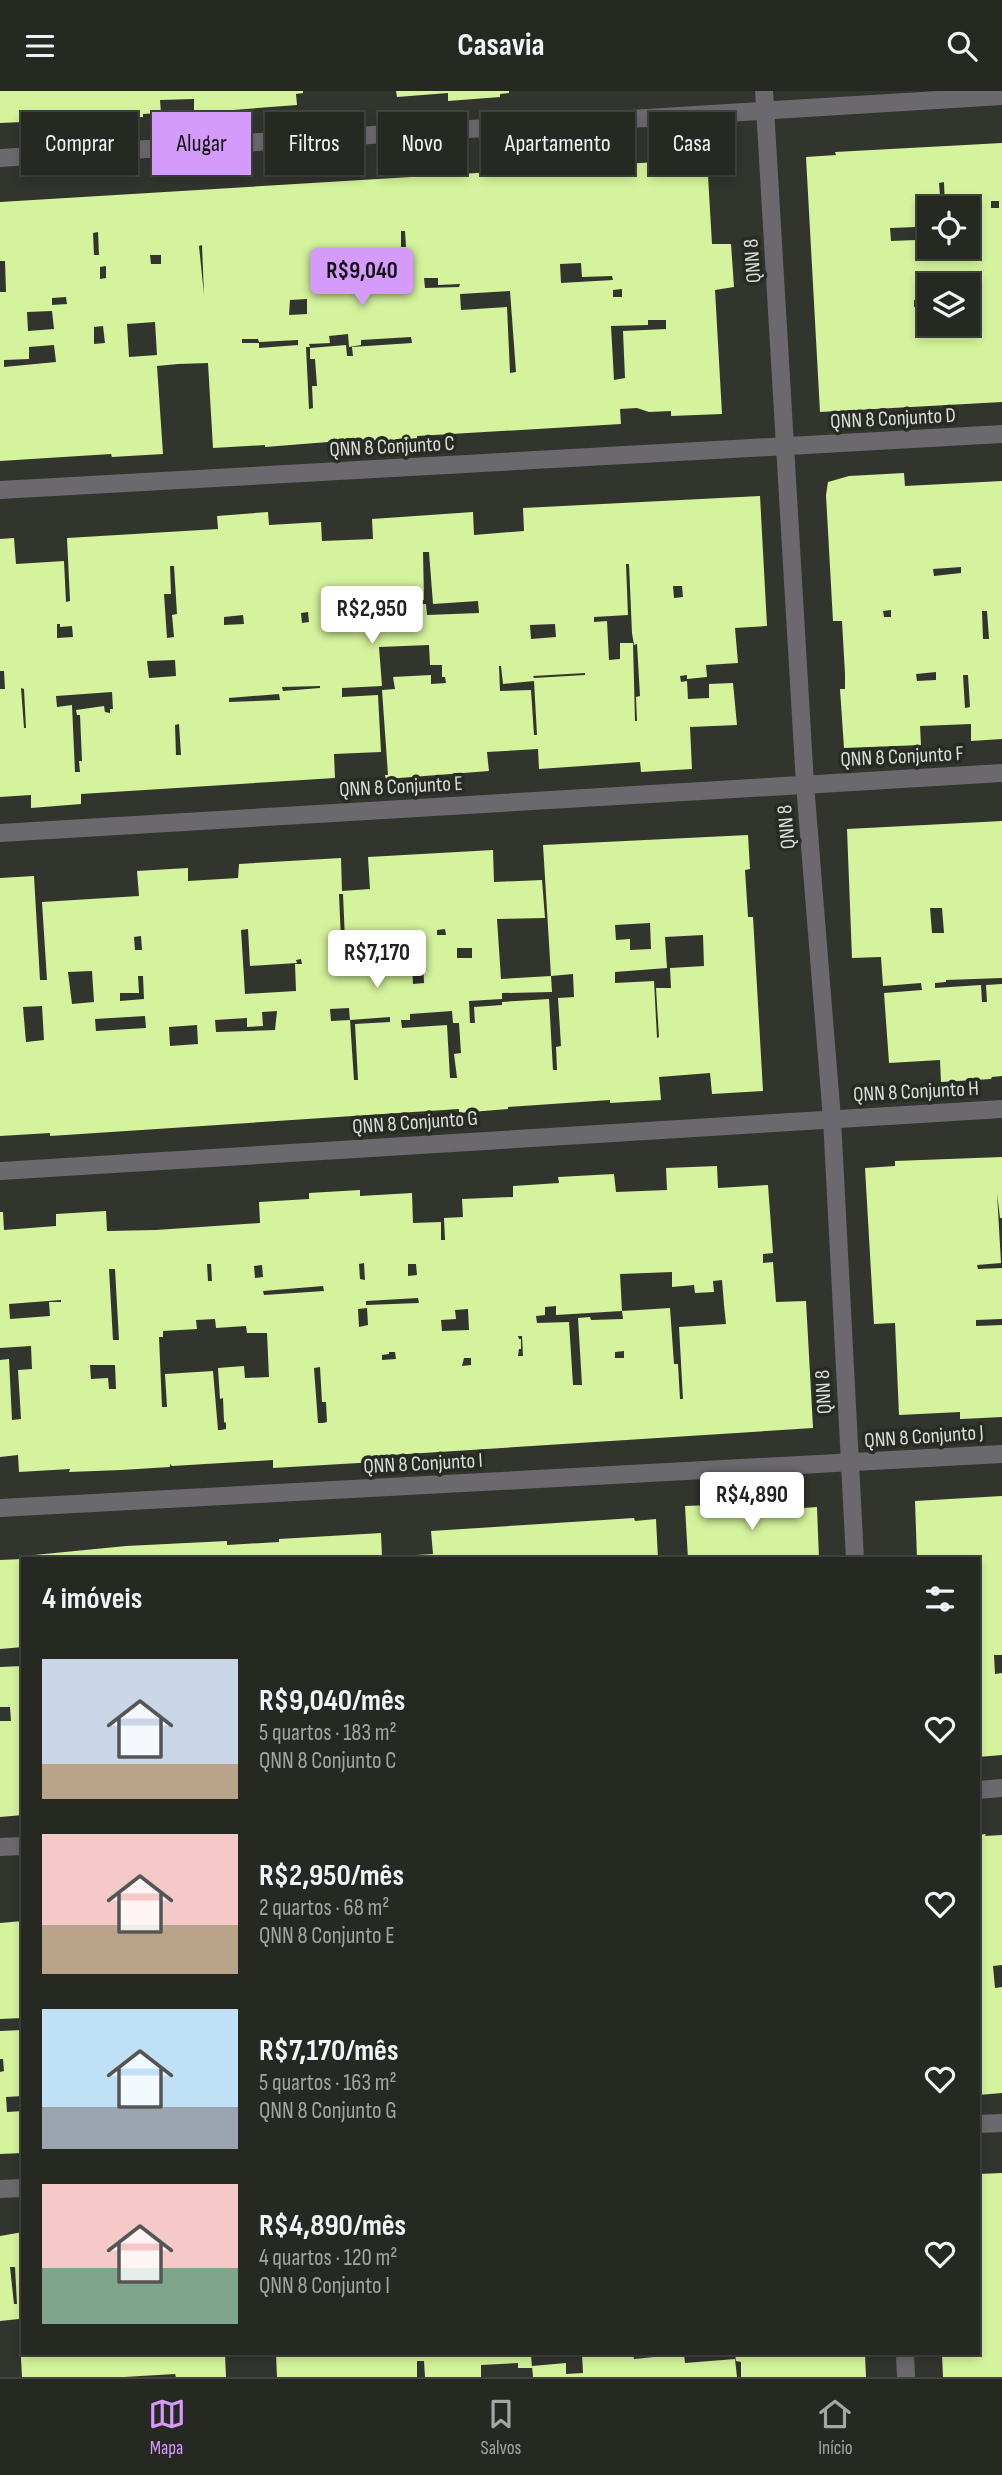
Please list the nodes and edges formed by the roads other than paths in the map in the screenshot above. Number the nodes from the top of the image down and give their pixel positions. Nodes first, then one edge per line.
1 (764, 91) edge
2 (1002, 96) edge
3 (765, 110) junction
4 (0, 158) edge
5 (1002, 434) edge
6 (786, 446) junction
7 (0, 490) edge
8 (1002, 773) edge
9 (805, 785) junction
10 (0, 833) edge
11 (1002, 1109) edge
12 (832, 1119) junction
13 (0, 1171) edge
14 (1002, 1454) edge
15 (849, 1464) junction
16 (0, 1509) edge
17 (855, 1557) edge
18 (1002, 1789) edge
19 (980, 1790) edge
20 (21, 1846) edge
21 (0, 1847) edge
22 (1002, 2123) edge
23 (980, 2124) edge
24 (21, 2188) edge
25 (0, 2189) edge
26 (905, 2355) edge
27 (906, 2377) edge

1 - 3 street, QNN 8
2 - 3 street
3 - 4 street
3 - 6 street, QNN 8
5 - 6 street, QNN 8 Conjunto D
6 - 7 street, QNN 8 Conjunto C
6 - 9 street, QNN 8
8 - 9 street, QNN 8 Conjunto F
9 - 10 street, QNN 8 Conjunto E
9 - 12 street, QNN 8
11 - 12 street, QNN 8 Conjunto H
12 - 13 street, QNN 8 Conjunto G
12 - 15 street, QNN 8
14 - 15 street, QNN 8 Conjunto J
15 - 16 street, QNN 8 Conjunto I
15 - 17 street, QNN 8
18 - 19 street
20 - 21 street
22 - 23 street
24 - 25 street
26 - 27 street

